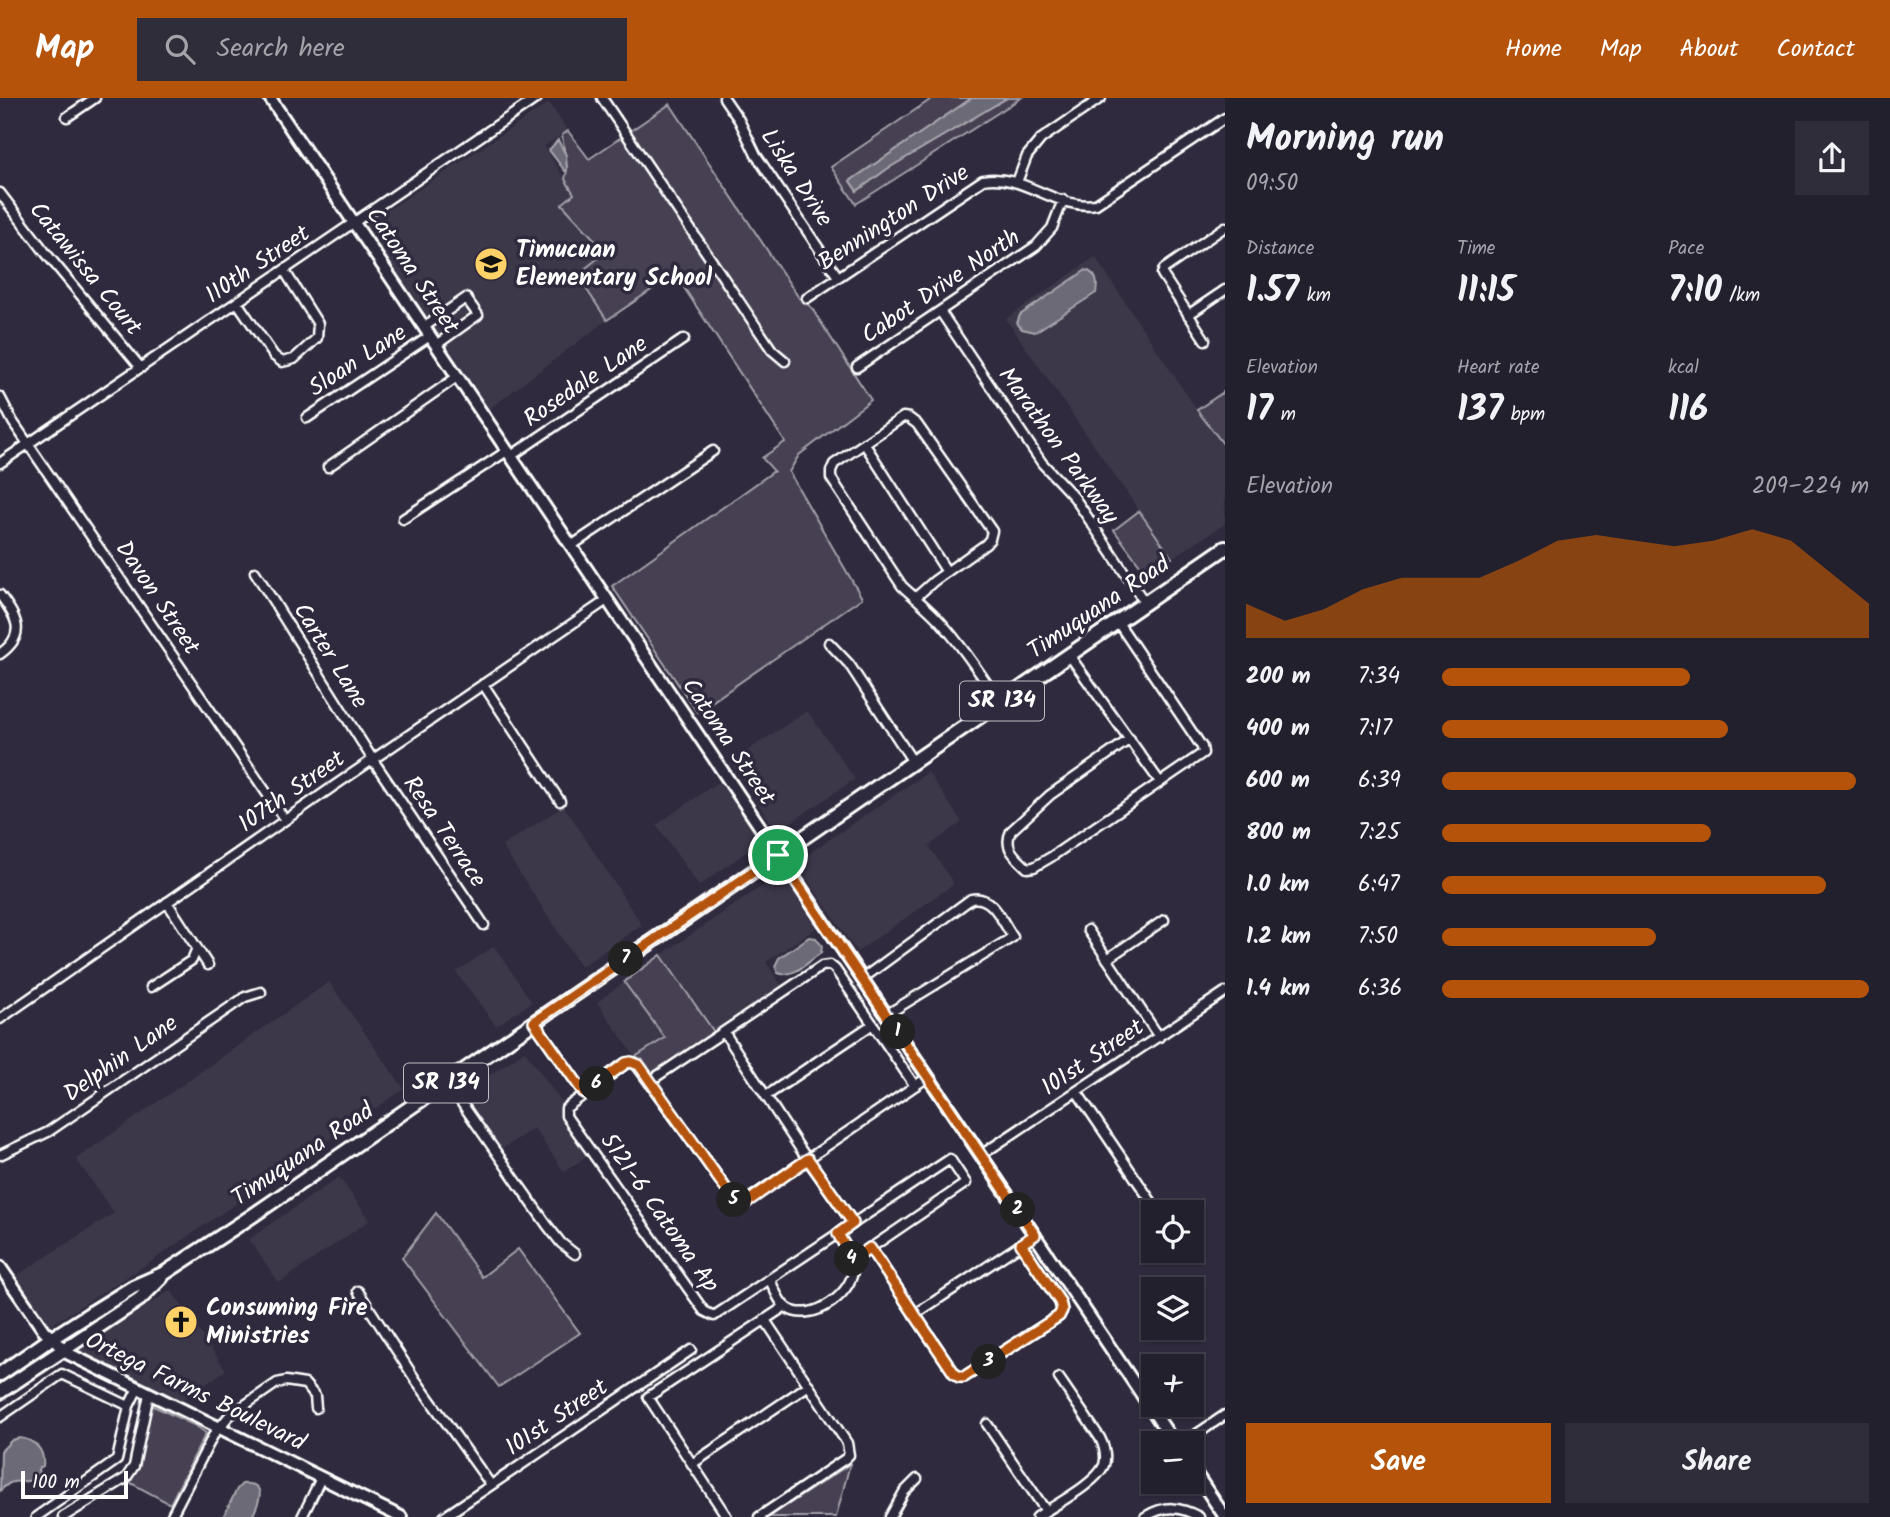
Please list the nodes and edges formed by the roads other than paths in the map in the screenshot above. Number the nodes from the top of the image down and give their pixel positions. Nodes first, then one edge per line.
1 (95, 98) edge
2 (270, 98) edge
3 (537, 98) edge
4 (602, 98) edge
5 (724, 98) edge
6 (1101, 98) edge
7 (67, 117) dead end
8 (1225, 118) edge
9 (1017, 182) junction
10 (0, 193) edge
11 (1063, 200) junction
12 (354, 223) junction
13 (1225, 227) edge
14 (284, 270) junction
15 (838, 277) junction
16 (1225, 290) edge
17 (807, 298) dead end
18 (237, 302) junction
19 (940, 311) junction
20 (1188, 315) junction
21 (430, 336) junction
22 (684, 339) dead end
23 (1205, 340) dead end
24 (785, 361) dead end
25 (141, 368) junction
26 (856, 368) dead end
27 (457, 377) junction
28 (0, 397) edge
29 (307, 418) dead end
30 (864, 443) junction
31 (28, 444) junction
32 (713, 451) dead end
33 (509, 454) junction
34 (0, 463) edge
35 (328, 467) dead end
36 (403, 519) dead end
37 (571, 547) junction
38 (1225, 548) edge
39 (255, 572) dead end
40 (947, 572) junction
41 (0, 595) edge
42 (915, 598) junction
43 (607, 600) junction
44 (1144, 603) junction
45 (1117, 621) junction
46 (829, 643) dead end
47 (0, 654) edge
48 (1069, 655) junction
49 (483, 684) junction
50 (1000, 702) junction
51 (1130, 739) junction
52 (373, 760) junction
53 (914, 762) junction
54 (1160, 782) junction
55 (560, 801) dead end
56 (285, 820) junction
57 (778, 855) junction
58 (167, 902) junction
59 (1164, 920) dead end
60 (484, 925) dead end
61 (1088, 930) dead end
62 (197, 948) junction
63 (1107, 959) junction
64 (208, 965) dead end
65 (862, 979) junction
66 (151, 988) dead end
67 (261, 992) dead end
68 (1225, 992) edge
69 (887, 1015) junction
70 (0, 1019) edge
71 (534, 1022) junction
72 (873, 1024) junction
73 (724, 1032) junction
74 (1159, 1037) junction
75 (928, 1077) junction
76 (649, 1081) junction
77 (447, 1082) junction
78 (915, 1086) junction
79 (1077, 1092) junction
80 (584, 1093) junction
81 (766, 1096) junction
82 (0, 1154) edge
83 (981, 1155) junction
84 (808, 1159) junction
85 (1150, 1200) edge
86 (853, 1223) junction
87 (838, 1234) junction
88 (1035, 1235) junction
89 (1021, 1244) junction
90 (870, 1248) junction
91 (575, 1254) dead end
92 (853, 1260) junction
93 (0, 1267) edge
94 (165, 1273) junction
95 (770, 1280) junction
96 (358, 1291) dead end
97 (784, 1307) junction
98 (915, 1315) junction
99 (765, 1320) junction
100 (52, 1338) junction
101 (63, 1349) junction
102 (691, 1350) dead end
103 (0, 1374) edge
104 (1059, 1378) dead end
105 (809, 1385) junction
106 (138, 1388) junction
107 (0, 1392) edge
108 (149, 1394) junction
109 (129, 1406) junction
110 (316, 1408) dead end
111 (1225, 1415) edge
112 (0, 1417) edge
113 (988, 1424) dead end
114 (218, 1427) junction
115 (1166, 1431) edge
116 (1201, 1431) edge
117 (692, 1464) junction
118 (321, 1478) junction
119 (917, 1479) dead end
120 (491, 1485) junction
121 (1204, 1486) edge
122 (1046, 1511) junction
123 (36, 1517) edge
124 (63, 1517) edge
125 (171, 1517) edge
126 (302, 1517) edge
127 (401, 1517) edge
128 (444, 1517) edge
129 (727, 1517) edge
130 (759, 1517) edge
131 (890, 1517) edge
132 (1037, 1517) edge
133 (1145, 1517) edge
134 (1199, 1517) edge
135 (1225, 1517) edge

1 - 7 street
2 - 12 street, Catoma Street
3 - 12 street, 110th Street
4 - 24 street
5 - 15 street, Liska Drive
6 - 9 street
8 - 11 street, Bennington Drive
9 - 11 street, Bennington Drive
9 - 15 street, Bennington Drive
10 - 25 street, Catawissa Court
11 - 19 street, Cabot Drive North
12 - 14 street, 110th Street
12 - 21 street, Catoma Street
13 - 20 street
14 - 18 street, 110th Street
14 - 18 street
15 - 17 street, Bennington Drive
16 - 20 street
18 - 25 street, 110th Street
19 - 26 street, Cabot Drive North
19 - 44 street, Marathon Parkway
20 - 23 street
21 - 21 street
21 - 27 street, Catoma Street
21 - 29 street, Sloan Lane
22 - 33 street, Rosedale Lane
25 - 31 street, 110th Street
27 - 33 street, Catoma Street
27 - 35 street
28 - 31 street, Davon Street
30 - 40 street
30 - 40 street
30 - 42 street
31 - 34 street, 110th Street
31 - 56 street, Davon Street
32 - 37 street
33 - 36 street, Rosedale Lane
33 - 37 street, Catoma Street
37 - 43 street, Catoma Street
38 - 44 main road, Timuquana Road / SR 134
39 - 52 street, Carter Lane
40 - 42 street
41 - 47 street
42 - 50 street
43 - 49 street, 107th Street
43 - 57 street, Catoma Street
44 - 45 main road, Timuquana Road / SR 134
45 - 48 main road, Timuquana Road / SR 134
45 - 54 street
46 - 53 street
48 - 50 main road, Timuquana Road / SR 134
48 - 51 street
49 - 52 street, 107th Street
49 - 55 street
50 - 53 main road, Timuquana Road / SR 134
51 - 54 street
51 - 54 street
52 - 56 street, 107th Street
52 - 60 street, Resa Terrace
53 - 57 main road, Timuquana Road / SR 134
56 - 58 street, 107th Street
57 - 65 street, Catoma Street
57 - 71 main road, Timuquana Road / SR 134
58 - 62 street
58 - 70 street, 107th Street
59 - 63 street
61 - 63 street
62 - 64 street
62 - 66 street
63 - 74 street
65 - 69 street, Catoma Street
65 - 69 street
67 - 82 street, Delphin Lane
68 - 74 street, 101st Street
69 - 75 street, Catoma Street
71 - 77 main road, Timuquana Road / SR 134
71 - 80 street
72 - 73 street
72 - 78 street
72 - 81 street
73 - 76 street
73 - 81 street
74 - 79 street, 101st Street
75 - 78 street, 5121-6 Catoma Ap
75 - 83 street, Catoma Street
76 - 80 street, 5121-6 Catoma Ap
76 - 84 street, 5121-6 Catoma Ap
77 - 91 street
77 - 94 main road, Timuquana Road / SR 134
78 - 84 street, 5121-6 Catoma Ap
79 - 83 street, 101st Street
79 - 85 street
80 - 95 street, 5121-6 Catoma Ap
81 - 84 street
83 - 88 street, Catoma Street
84 - 86 street
86 - 87 street, 5121-6 Catoma Ap
86 - 90 street, 5121-6 Catoma Ap
87 - 92 street
87 - 95 street, 5121-6 Catoma Ap
88 - 89 street
88 - 115 street, Catoma Street
89 - 98 street
89 - 98 street
90 - 92 street
90 - 98 street
92 - 97 street
93 - 100 street, Ortega Farms Boulevard
94 - 100 main road, Timuquana Road / SR 134
94 - 101 main road, Timuquana Road / SR 134
95 - 97 street
96 - 120 street
97 - 99 street
99 - 105 street
99 - 117 street
100 - 101 street, Ortega Farms Boulevard
100 - 103 main road, Timuquana Road / SR 134
101 - 106 street, Ortega Farms Boulevard
101 - 107 main road, Timuquana Road / SR 134
102 - 120 street, 101st Street
104 - 122 street
105 - 117 street
105 - 130 street
106 - 108 street, Ortega Farms Boulevard
106 - 109 street
108 - 114 street, Ortega Farms Boulevard
108 - 124 street
109 - 112 street
109 - 123 street
110 - 114 street
111 - 116 street
113 - 122 street
114 - 118 street, Ortega Farms Boulevard
114 - 125 street
117 - 129 street
118 - 126 street
118 - 127 street, Ortega Farms Boulevard
119 - 131 street
120 - 128 street, 101st Street
121 - 135 street
122 - 132 street
133 - 134 street

